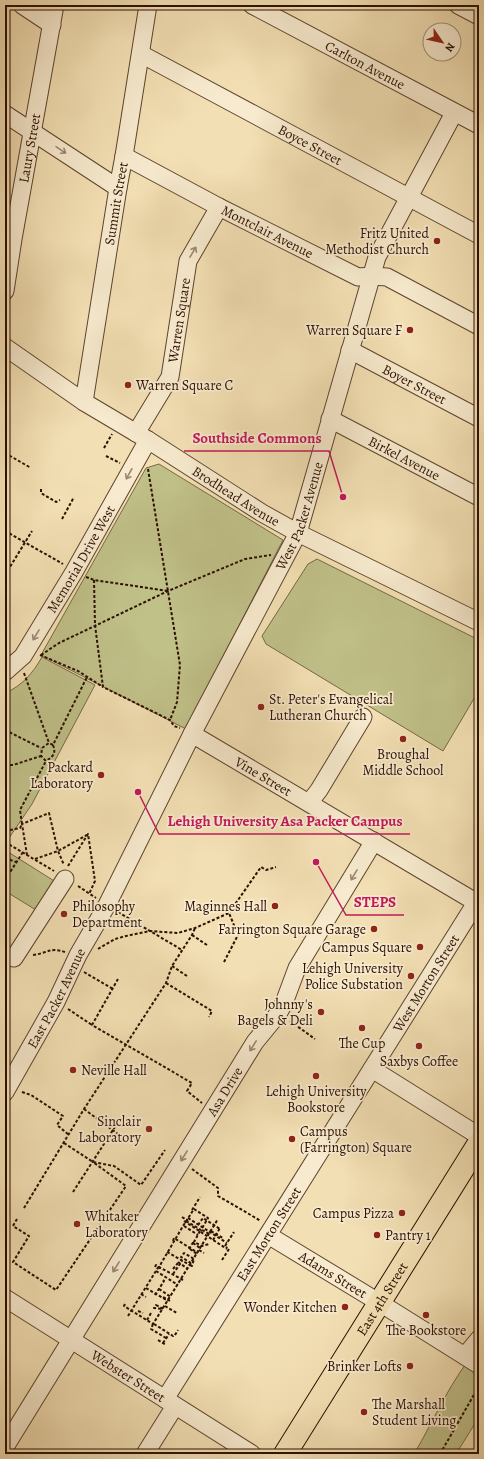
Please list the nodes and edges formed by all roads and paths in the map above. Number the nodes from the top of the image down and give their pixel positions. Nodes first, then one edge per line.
1 (22, 5) edge
2 (55, 5) edge
3 (148, 5) edge
4 (252, 5) edge
5 (458, 5) edge
6 (479, 16) edge
7 (52, 25) junction
8 (141, 54) junction
9 (454, 113) junction
10 (5, 114) edge
11 (479, 125) edge
12 (33, 132) junction
13 (124, 156) junction
14 (118, 188) junction
15 (410, 197) junction
16 (219, 207) junction
17 (479, 235) edge
18 (372, 276) junction
19 (5, 291) edge
20 (479, 326) edge
21 (5, 347) edge
22 (350, 350) junction
23 (84, 402) junction
24 (479, 418) edge
25 (330, 419) junction
26 (142, 436) junction
27 (108, 440) dead end
28 (104, 448) dead end
29 (5, 453) edge
30 (106, 456) dead end
31 (123, 464) dead end
32 (31, 468) dead end
33 (41, 490) dead end
34 (74, 497) dead end
35 (479, 497) edge
36 (60, 500) dead end
37 (62, 519) dead end
38 (5, 531) edge
39 (32, 531) dead end
40 (298, 533) junction
41 (24, 543) junction
42 (265, 555) dead end
43 (62, 563) dead end
44 (5, 575) edge
45 (168, 591) junction
46 (479, 622) edge
47 (95, 625) junction
48 (5, 672) edge
49 (24, 673) dead end
50 (87, 677) junction
51 (103, 687) junction
52 (363, 717) dead end
53 (170, 720) junction
54 (174, 726) dead end
55 (5, 730) edge
56 (192, 734) junction
57 (49, 743) junction
58 (53, 744) junction
59 (42, 748) junction
60 (41, 756) junction
61 (46, 761) junction
62 (5, 765) edge
63 (309, 803) junction
64 (22, 824) junction
65 (5, 831) edge
66 (88, 834) junction
67 (374, 841) junction
68 (58, 851) junction
69 (22, 852) dead end
70 (27, 855) dead end
71 (5, 858) edge
72 (34, 859) dead end
73 (16, 862) junction
74 (276, 867) dead end
75 (65, 879) dead end
76 (5, 880) edge
77 (89, 894) dead end
78 (478, 901) edge
79 (107, 905) junction
80 (229, 913) junction
81 (195, 928) junction
82 (150, 931) junction
83 (192, 935) junction
84 (207, 944) dead end
85 (182, 950) junction
86 (14, 958) joint
87 (75, 960) junction
88 (224, 962) dead end
89 (172, 966) junction
90 (187, 976) dead end
91 (118, 979) dead end
92 (166, 983) junction
93 (113, 989) junction
94 (81, 1017) dead end
95 (209, 1017) dead end
96 (288, 1020) dead end
97 (92, 1024) junction
98 (315, 1039) dead end
99 (127, 1044) junction
100 (372, 1069) junction
101 (5, 1092) edge
102 (191, 1094) dead end
103 (31, 1095) dead end
104 (84, 1109) junction
105 (122, 1116) dead end
106 (113, 1130) junction
107 (69, 1134) junction
108 (479, 1136) edge
109 (122, 1137) dead end
110 (64, 1143) junction
111 (479, 1143) edge
112 (165, 1150) dead end
113 (93, 1162) junction
114 (181, 1162) junction
115 (73, 1192) dead end
116 (200, 1197) dead end
117 (198, 1200) junction
118 (201, 1202) dead end
119 (24, 1208) dead end
120 (194, 1208) junction
121 (182, 1217) dead end
122 (17, 1219) dead end
123 (207, 1219) junction
124 (218, 1220) junction
125 (184, 1225) junction
126 (214, 1227) junction
127 (199, 1231) junction
128 (234, 1232) dead end
129 (270, 1232) junction
130 (209, 1235) junction
131 (221, 1237) dead end
132 (177, 1238) junction
133 (212, 1239) junction
134 (193, 1242) junction
135 (227, 1243) junction
136 (219, 1244) dead end
137 (206, 1246) dead end
138 (226, 1248) junction
139 (200, 1249) junction
140 (204, 1253) dead end
141 (165, 1255) junction
142 (199, 1257) dead end
143 (182, 1260) junction
144 (222, 1260) dead end
145 (179, 1263) junction
146 (161, 1264) junction
147 (191, 1264) junction
148 (175, 1270) junction
149 (155, 1272) junction
150 (172, 1274) junction
151 (177, 1278) dead end
152 (182, 1279) junction
153 (163, 1280) dead end
154 (178, 1285) junction
155 (146, 1288) junction
156 (159, 1289) junction
157 (155, 1294) junction
158 (172, 1296) junction
159 (140, 1297) junction
160 (146, 1297) dead end
161 (5, 1298) edge
162 (164, 1301) junction
163 (169, 1301) junction
164 (380, 1303) junction
165 (170, 1305) dead end
166 (168, 1308) junction
167 (176, 1308) dead end
168 (141, 1312) junction
169 (174, 1312) junction
170 (129, 1313) junction
171 (151, 1313) dead end
172 (177, 1313) dead end
173 (146, 1320) junction
174 (152, 1324) junction
175 (178, 1330) dead end
176 (168, 1333) junction
177 (166, 1338) junction
178 (479, 1339) edge
179 (71, 1340) junction
180 (158, 1340) dead end
181 (163, 1343) junction
182 (166, 1345) dead end
183 (465, 1356) junction
184 (479, 1365) edge
185 (479, 1386) edge
186 (170, 1402) junction
187 (5, 1447) edge
188 (145, 1454) edge
189 (252, 1454) edge
190 (285, 1454) edge
191 (440, 1454) edge

1 - 7 street
2 - 7 street, Laury Street
3 - 8 street, Summit Street
4 - 9 street, Carlton Avenue
5 - 6 street
7 - 12 street, Laury Street
8 - 13 street, Summit Street
8 - 15 street, Boyce Street
9 - 11 street, Carlton Avenue
9 - 15 street, West Packer Avenue
10 - 12 street
12 -> 14 street
12 - 19 street, Laury Street
13 - 14 street, Summit Street
13 - 16 street, Montclair Avenue
14 - 23 street, Summit Street
15 - 17 street, Boyce Street
15 - 18 street, West Packer Avenue
16 - 18 street, Montclair Avenue
26 -> 16 street, Warren Square
18 - 20 street, Montclair Avenue
18 - 22 street, West Packer Avenue
21 - 23 street, Brodhead Avenue
22 - 24 street, Boyer Street
22 - 25 street, West Packer Avenue
23 - 26 street, Brodhead Avenue
25 - 35 street, Birkel Avenue
25 - 40 street, West Packer Avenue
26 - 40 street, Brodhead Avenue
26 - 45 path
26 -> 48 street, Memorial Drive West
27 - 28 path
29 - 32 path
30 - 31 path
33 - 36 path
34 - 37 path
38 - 41 path
39 - 41 path
40 - 46 street, Brodhead Avenue
40 - 56 street, West Packer Avenue
41 - 43 path
41 - 44 path
42 - 45 path
45 - 47 path
45 - 47 path
45 - 53 path
47 - 50 path
47 - 51 path
49 - 57 path
50 - 51 path
50 - 58 path
51 - 53 path
52 - 63 street
53 - 54 path
55 - 59 path
56 - 63 street, Vine Street
56 - 79 street, West Packer Avenue
57 - 58 path
57 - 59 path
58 - 61 path
59 - 60 path
60 - 61 path
60 - 62 path
61 - 64 path
63 - 67 street, Vine Street
64 - 65 path
64 - 68 path
64 - 70 path
66 - 68 path
66 - 68 path
66 - 77 path
67 - 78 street, Vine Street
67 -> 114 street, Asa Drive
68 - 72 path
69 - 73 path
71 - 73 path
73 - 76 path
74 - 80 path
75 - 86 street
78 - 100 street, West Morton Street
79 - 82 path
79 - 87 street, East Packer Avenue
80 - 81 path
80 - 88 path
81 - 82 path
81 - 83 path
82 - 85 path
82 - 87 path
83 - 84 path
83 - 85 path
85 - 89 path
86 - 87 path
87 - 93 path
87 - 101 street, East Packer Avenue
89 - 90 path
89 - 92 path
91 - 93 path
92 - 95 path
92 - 99 path
93 - 97 path
94 - 97 path
96 - 98 path
97 - 99 path
99 - 102 path
99 - 104 path
100 - 108 street
100 - 129 street, East Morton Street
103 - 107 path
104 - 106 path
104 - 107 path
105 - 106 path
106 - 109 path
106 - 113 path
107 - 110 path
110 - 113 path
110 - 119 path
111 - 164 main road, East 4th Street
112 - 113 path
113 - 115 path
113 - 122 path
114 - 129 path
114 -> 179 street, Asa Drive
116 - 117 path
117 - 118 path
117 - 120 path
120 - 123 path
120 - 125 path
121 - 125 path
123 - 126 path
123 - 127 path
123 - 127 path
124 - 126 path
124 - 130 path
124 - 130 path
125 - 127 path
125 - 127 path
125 - 130 path
125 - 132 path
126 - 130 path
126 - 133 path
127 - 130 path
127 - 134 path
128 - 135 path
129 - 164 street, Adams Street
129 - 186 street, East Morton Street
130 - 131 path
130 - 133 path
130 - 135 path
130 - 139 path
130 - 139 path
132 - 134 path
132 - 139 path
132 - 141 path
132 - 141 path
133 - 136 path
133 - 138 path
133 - 139 path
134 - 139 path
134 - 139 path
135 - 138 path
137 - 139 path
138 - 144 path
139 - 140 path
139 - 142 path
139 - 147 path
139 - 147 path
141 - 143 path
141 - 146 path
143 - 145 path
143 - 147 path
145 - 147 path
145 - 148 path
145 - 148 path
146 - 149 path
146 - 150 path
147 - 147 path
147 - 152 path
147 - 152 path
147 - 154 path
148 - 150 path
149 - 154 path
149 - 155 path
150 - 152 path
151 - 152 path
152 - 158 path
152 - 163 path
153 - 156 path
154 - 158 path
155 - 157 path
155 - 159 path
156 - 157 path
156 - 158 path
157 - 162 path
158 - 162 path
158 - 162 path
158 - 163 path
159 - 160 path
159 - 170 path
161 - 179 street, Webster Street
162 - 163 path
162 - 166 path
162 - 174 path
162 - 174 path
163 - 173 path
163 - 174 path
164 - 183 street, Adams Street
164 - 190 main road, East 4th Street
165 - 166 path
166 - 169 path
167 - 169 path
168 - 170 path
168 - 170 path
168 - 170 path
168 - 173 path
169 - 172 path
171 - 173 path
173 - 174 path
174 - 176 path
174 - 176 path
174 - 176 path
174 - 177 path
175 - 176 path
176 - 177 path
177 - 181 path
178 - 183 street
179 - 186 street, Webster Street
179 - 187 street, Asa Drive
180 - 181 path
181 - 182 path
183 - 184 street, Adams Street
185 - 191 path
186 - 188 street, East Morton Street
186 - 189 street, Webster Street

